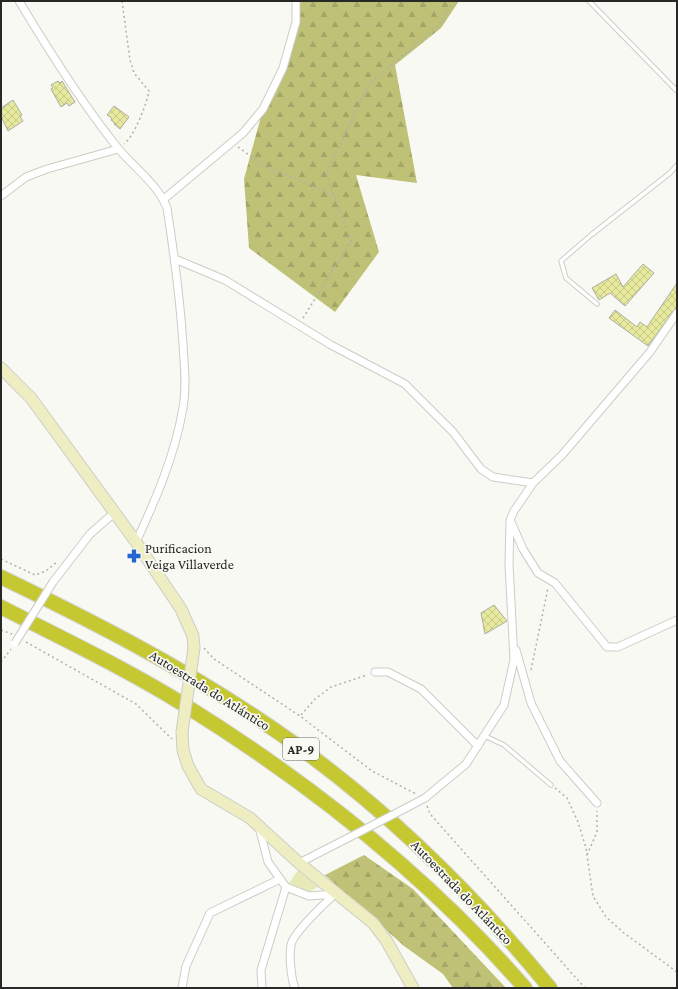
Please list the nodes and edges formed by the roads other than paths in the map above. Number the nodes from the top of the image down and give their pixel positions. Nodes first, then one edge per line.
1 (19, 1) edge
2 (296, 1) edge
3 (589, 1) edge
4 (677, 91) edge
5 (118, 149) junction
6 (677, 165) edge
7 (1, 196) edge
8 (164, 199) junction
9 (175, 259) junction
10 (597, 304) dead end
11 (677, 312) edge
12 (1, 368) edge
13 (533, 483) junction
14 (114, 513) junction
15 (510, 520) junction
16 (136, 542) junction
17 (1, 577) edge
18 (1, 607) edge
19 (677, 620) edge
20 (512, 636) junction
21 (15, 643) road end
22 (375, 672) road end
23 (484, 736) junction
24 (478, 746) junction
25 (551, 785) road end
26 (597, 803) road end
27 (259, 825) junction
28 (299, 863) junction
29 (280, 879) junction
30 (286, 887) junction
31 (335, 894) junction
32 (182, 988) edge
33 (262, 988) edge
34 (295, 988) edge
35 (413, 988) edge
36 (525, 988) edge
37 (550, 988) edge

1 - 5 street
2 - 8 street
3 - 4 lane
5 - 7 street
5 - 8 street
6 - 10 lane
8 - 9 street
9 - 13 street
9 - 16 street
11 - 13 street
12 - 14 street
13 - 15 street
14 - 16 street
14 - 21 street, bridge
15 - 19 street
15 - 20 street
16 - 27 street, bridge
17 - 37 highway, Autoestrada do Atlántico / AP-9
18 - 36 highway, Autoestrada do Atlántico / AP-9
20 - 23 street
20 - 26 street
22 - 24 street
23 - 24 street
23 - 25 lane
24 - 28 street, bridge
27 - 28 street
27 - 29 street
28 - 31 street
29 - 30 street
29 - 32 street
30 - 31 street
30 - 33 street
31 - 34 street
31 - 35 street

